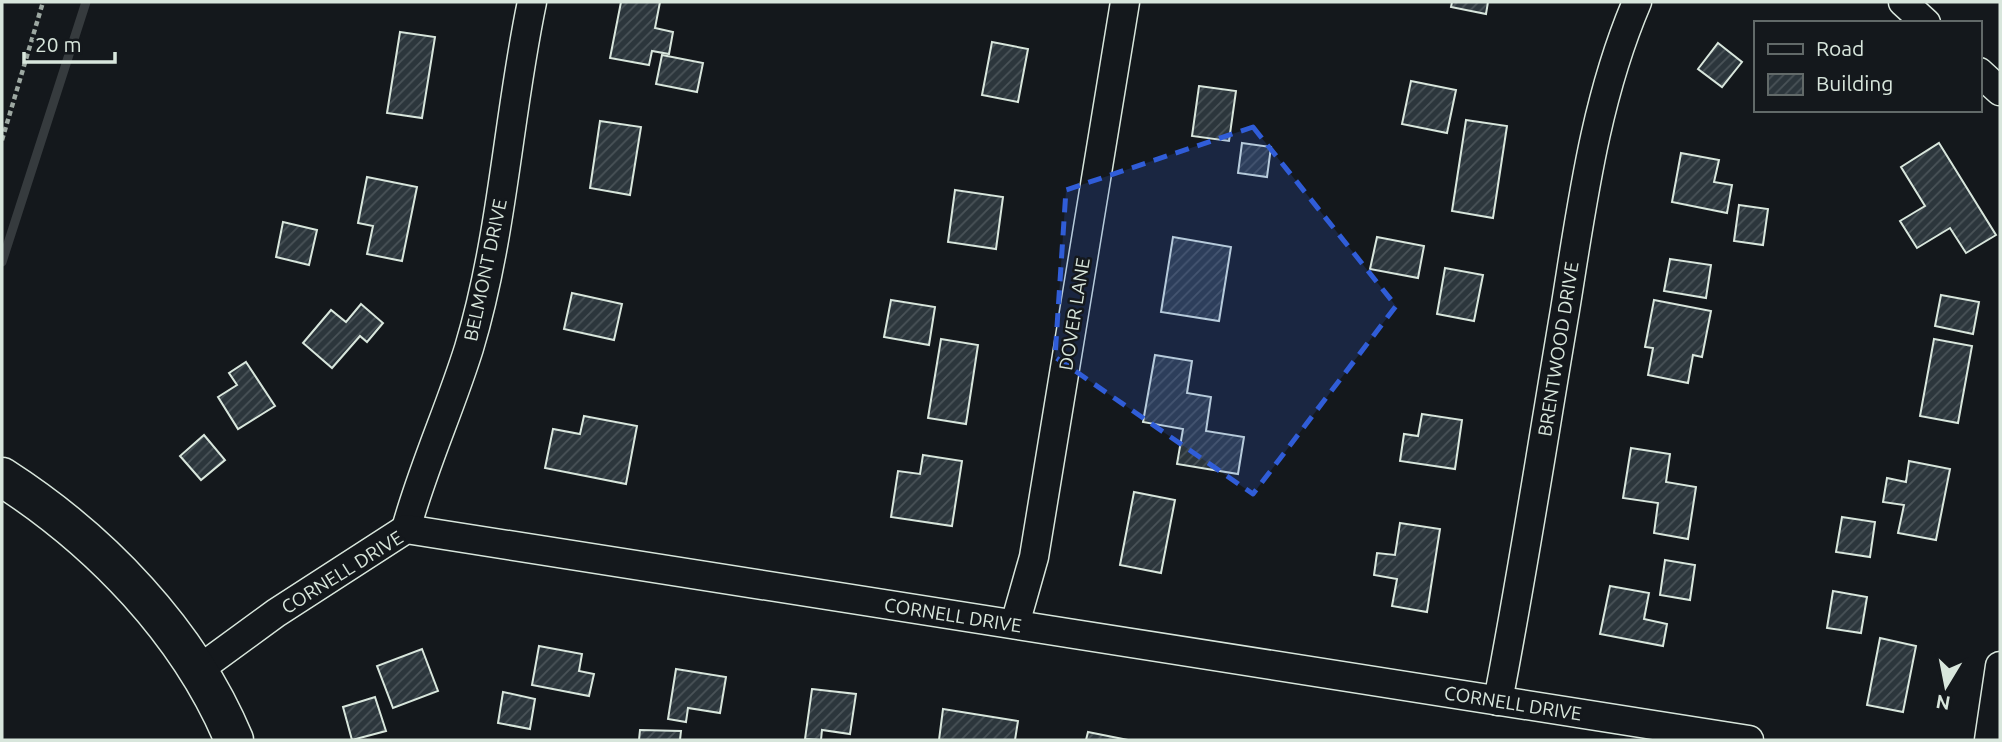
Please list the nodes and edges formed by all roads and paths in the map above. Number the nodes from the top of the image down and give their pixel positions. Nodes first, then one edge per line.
1 (43, 2) edge
2 (533, 2) edge
3 (1125, 2) edge
4 (1637, 2) edge
5 (1903, 2) edge
6 (1924, 21) edge
7 (1981, 74) edge
8 (2000, 91) edge
9 (2, 140) edge
10 (2, 477) edge
11 (406, 529) junction
12 (1015, 624) junction
13 (2000, 666) edge
14 (198, 670) junction
15 (1498, 701) junction
16 (234, 740) edge
17 (1749, 740) edge
18 (1989, 740) edge

1 - 9 path
2 - 11 street, BELMONT DRIVE
3 - 12 street, DOVER LANE
4 - 15 street, BRENTWOOD DRIVE
5 - 6 street
7 - 8 street
10 - 14 street
11 - 12 street, CORNELL DRIVE
11 - 14 street, CORNELL DRIVE
12 - 15 street, CORNELL DRIVE
13 - 18 street
14 - 16 street
15 - 17 street, CORNELL DRIVE

